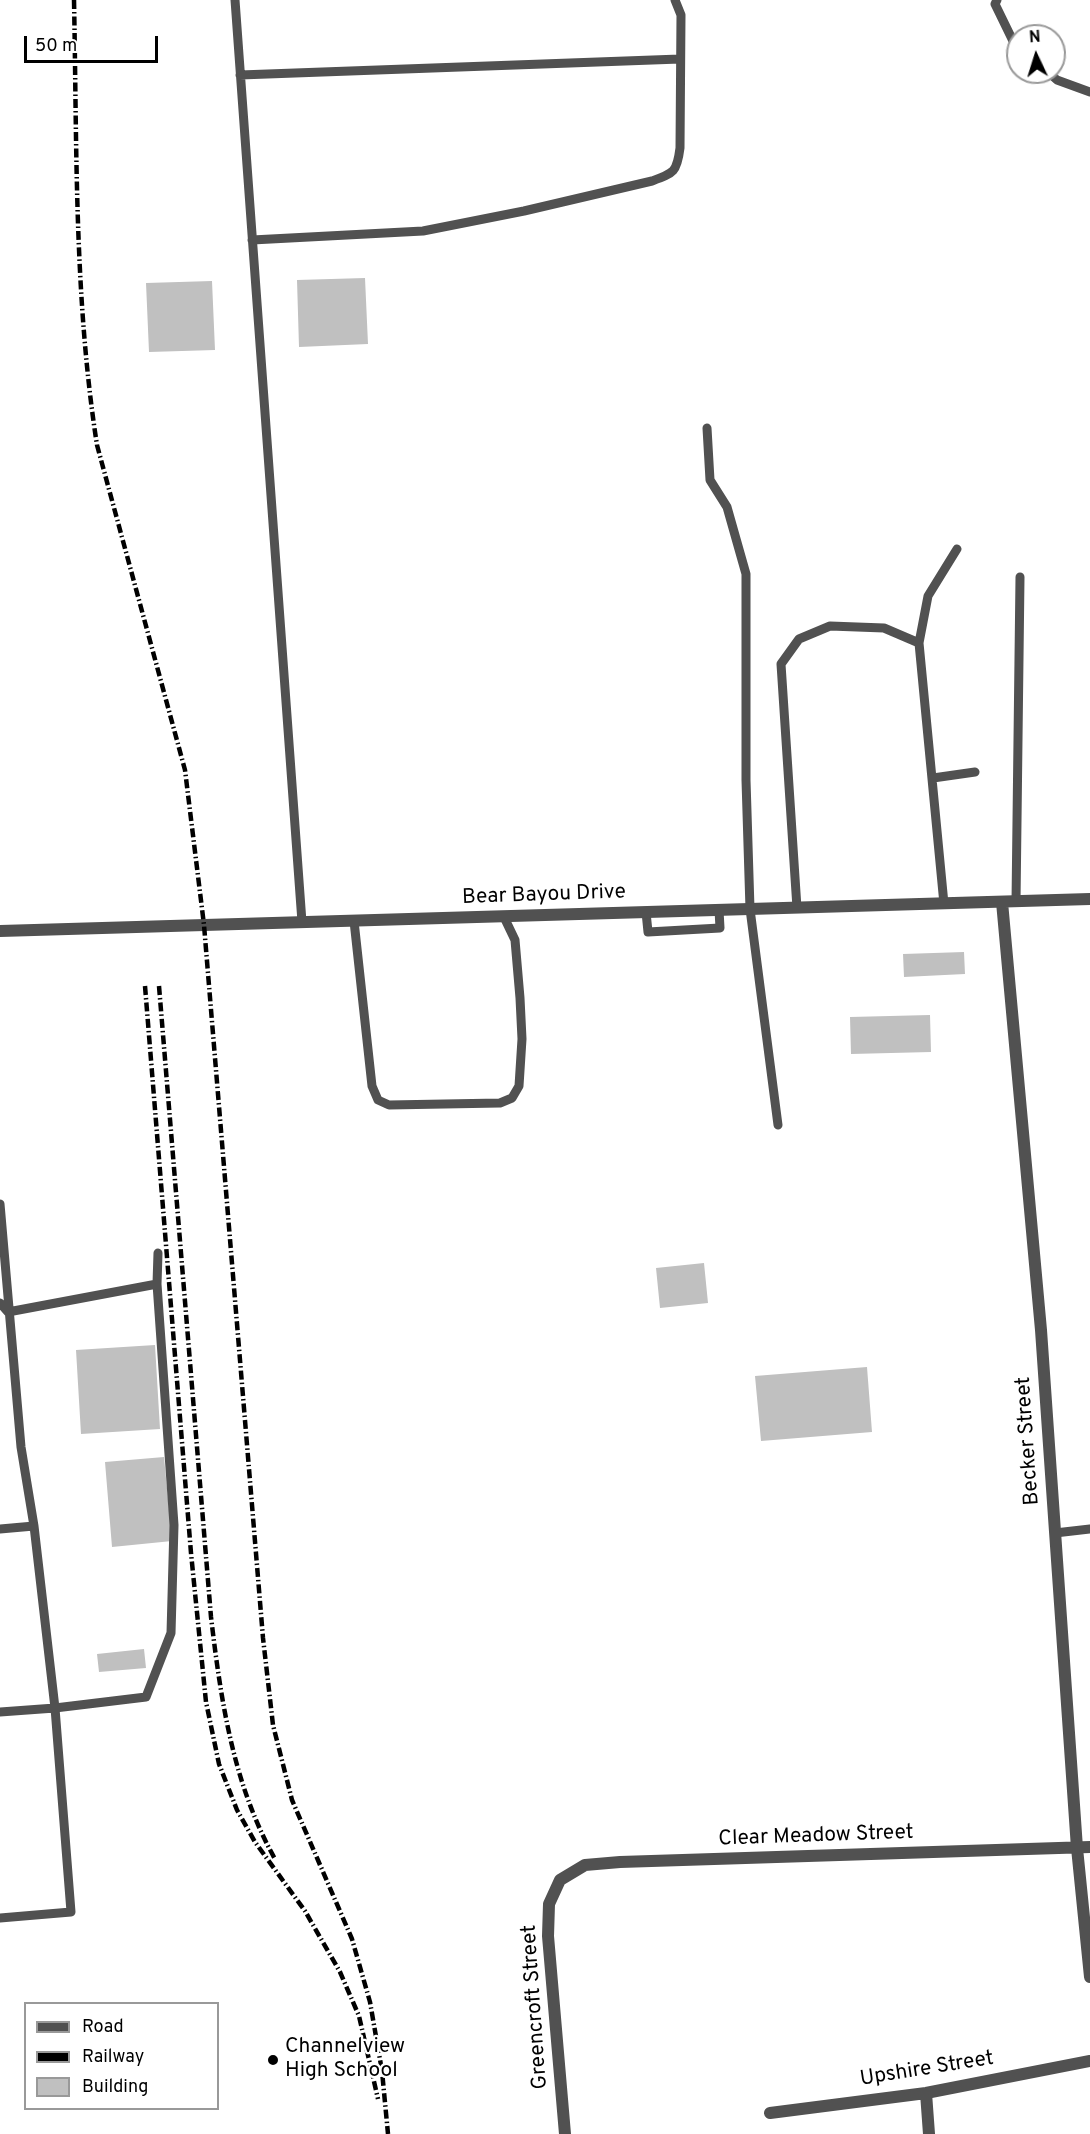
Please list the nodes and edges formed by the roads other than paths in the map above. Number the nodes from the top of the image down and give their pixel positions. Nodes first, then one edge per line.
1 (235, 0) edge
2 (675, 0) edge
3 (997, 0) edge
4 (1006, 26) edge
5 (680, 59) junction
6 (240, 75) junction
7 (1066, 83) edge
8 (1090, 92) edge
9 (252, 240) junction
10 (707, 428) dead end
11 (957, 549) dead end
12 (1020, 577) dead end
13 (920, 643) junction
14 (975, 772) dead end
15 (933, 778) junction
16 (1090, 899) edge
17 (1002, 902) junction
18 (1016, 902) junction
19 (944, 904) junction
20 (797, 908) junction
21 (750, 909) junction
22 (719, 910) junction
23 (646, 912) junction
24 (504, 916) junction
25 (354, 921) junction
26 (302, 922) junction
27 (0, 931) edge
28 (778, 1125) dead end
29 (0, 1204) edge
30 (158, 1253) dead end
31 (157, 1284) junction
32 (0, 1303) edge
33 (8, 1312) junction
34 (34, 1526) junction
35 (0, 1529) edge
36 (1090, 1529) edge
37 (1055, 1533) junction
38 (55, 1708) junction
39 (0, 1712) edge
40 (1090, 1847) edge
41 (1077, 1848) junction
42 (560, 1880) joint
43 (0, 1918) edge
44 (1090, 1977) edge
45 (1090, 2061) edge
46 (926, 2093) junction
47 (770, 2114) dead end
48 (565, 2134) edge
49 (928, 2134) edge

1 - 6 lane
2 - 5 lane
3 - 4 lane
5 - 6 lane
5 - 9 lane
6 - 9 lane
7 - 8 lane
9 - 26 lane
10 - 21 lane
11 - 13 lane
12 - 18 lane
13 - 15 lane
13 - 20 lane
14 - 15 lane
15 - 19 lane
16 - 18 street, Bear Bayou Drive
17 - 18 street, Bear Bayou Drive
17 - 19 street, Bear Bayou Drive
17 - 37 street, Becker Street
19 - 20 street, Bear Bayou Drive
20 - 21 street, Bear Bayou Drive
21 - 22 street, Bear Bayou Drive
21 - 28 lane
22 - 23 street, Bear Bayou Drive
22 - 23 lane
23 - 24 street, Bear Bayou Drive
24 - 25 street, Bear Bayou Drive
24 - 25 lane
25 - 26 street, Bear Bayou Drive
26 - 27 street, Bear Bayou Drive
29 - 33 lane
30 - 31 lane
31 - 33 lane
31 - 38 lane
32 - 33 lane
33 - 34 lane
34 - 35 lane
34 - 38 lane
36 - 37 lane
37 - 41 street, Becker Street
38 - 39 lane
38 - 43 lane
40 - 41 street, Clear Meadow Street
41 - 42 street, Clear Meadow Street
41 - 44 street, Becker Street
42 - 48 street, Greencroft Street
45 - 46 street, Upshire Street
46 - 47 street, Upshire Street
46 - 49 street

